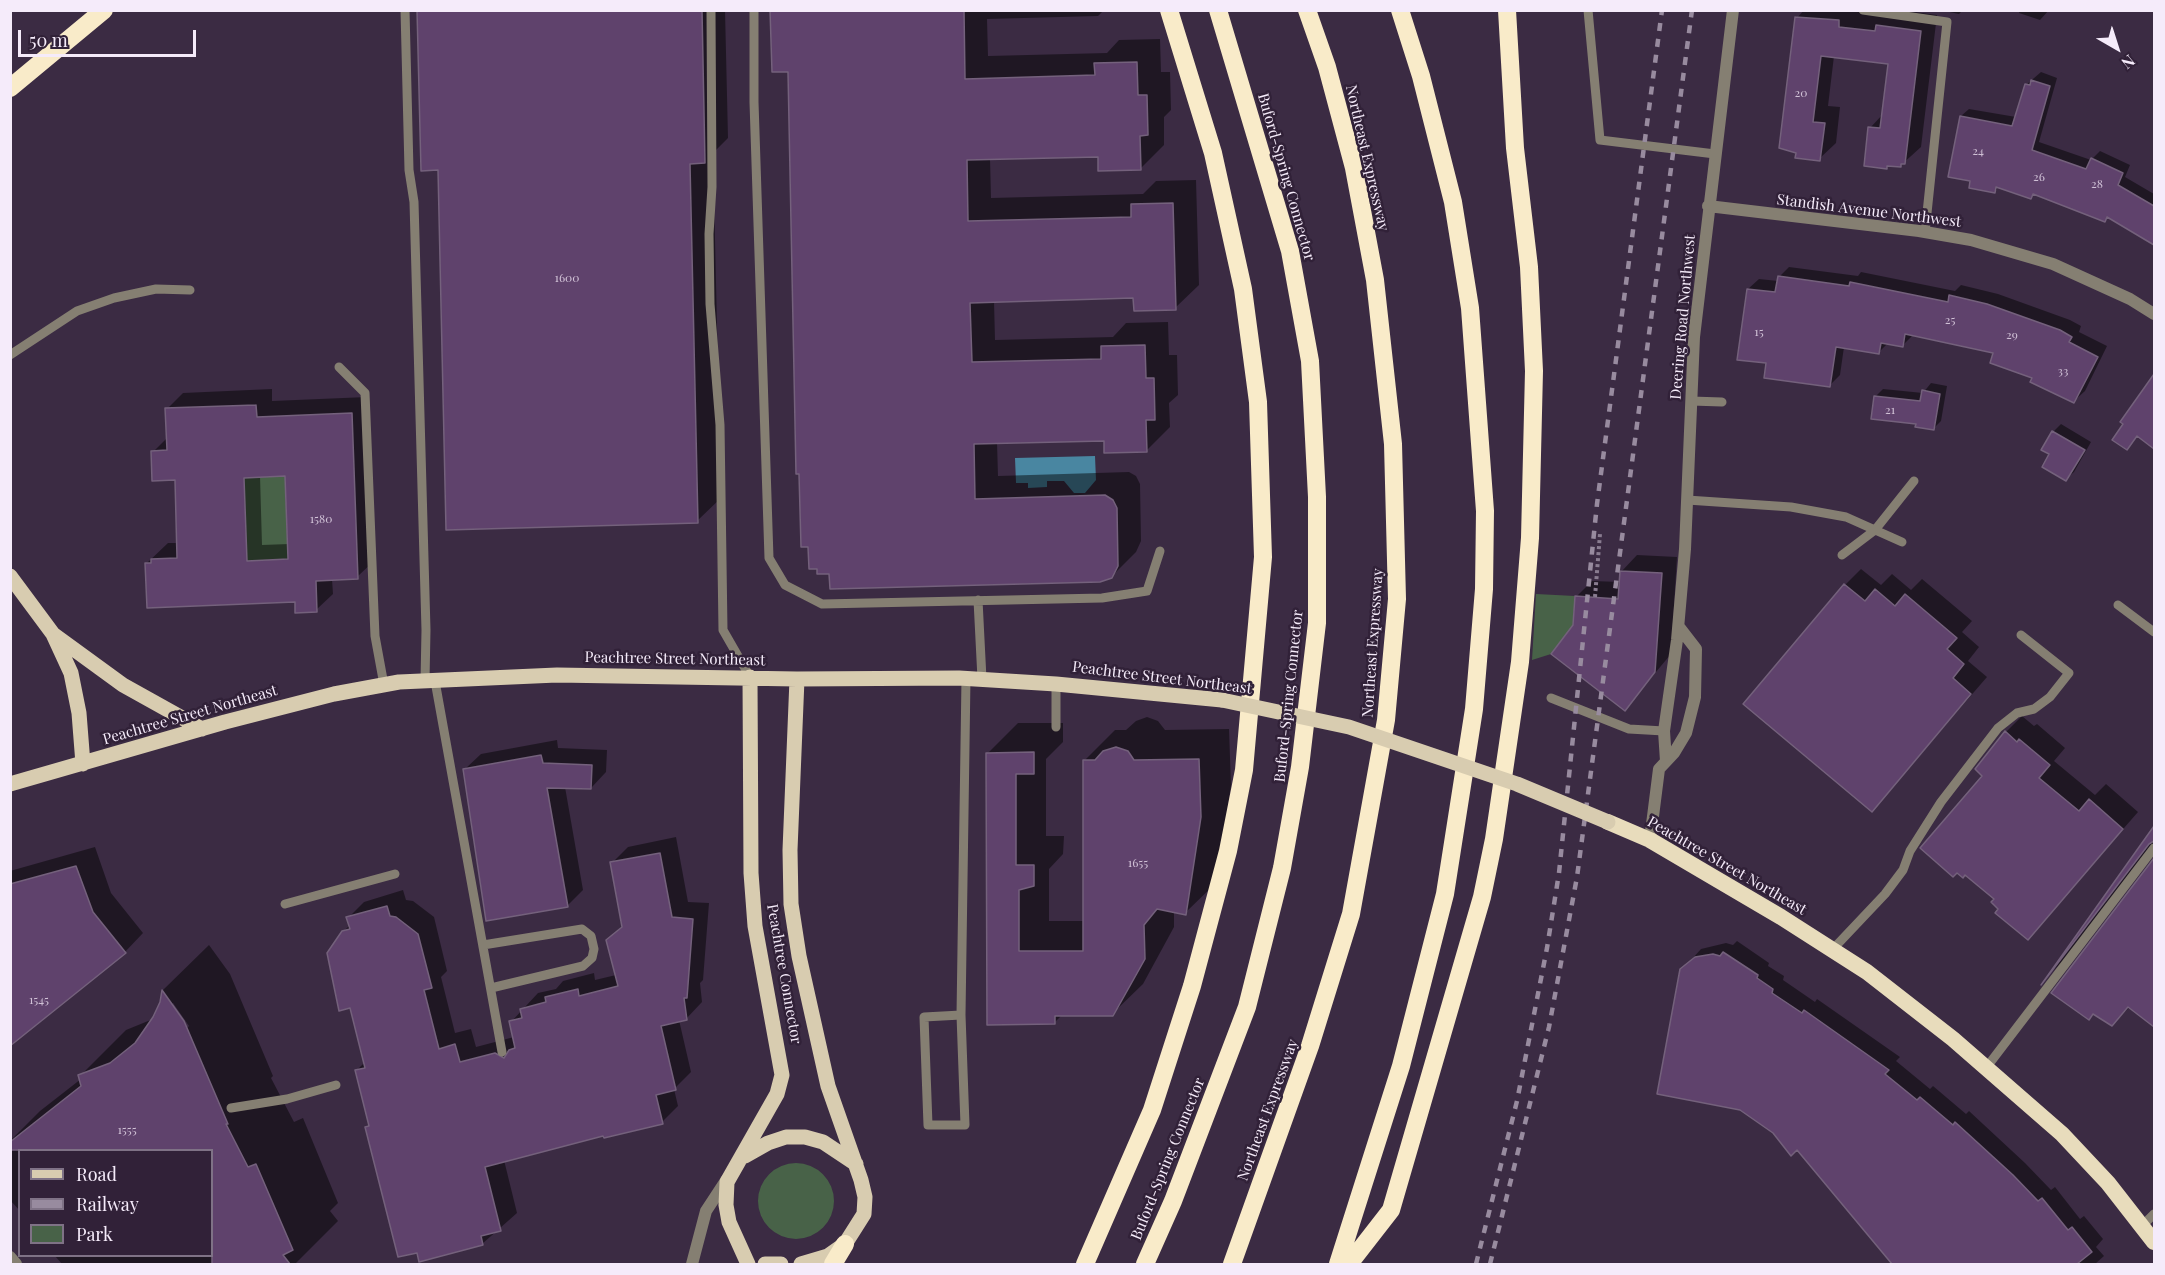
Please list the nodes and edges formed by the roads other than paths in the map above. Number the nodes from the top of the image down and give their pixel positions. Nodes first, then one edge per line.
1 (104, 10) edge
2 (405, 10) edge
3 (711, 10) edge
4 (754, 10) edge
5 (1169, 10) edge
6 (1218, 10) edge
7 (1307, 10) edge
8 (1400, 10) edge
9 (1507, 10) edge
10 (1588, 10) edge
11 (1733, 10) edge
12 (1863, 10) edge
13 (10, 88) edge
14 (1715, 154) junction
15 (1708, 206) junction
16 (1925, 232) junction
17 (190, 290) dead end
18 (2154, 314) edge
19 (10, 355) edge
20 (339, 367) dead end
21 (1691, 401) junction
22 (1722, 402) dead end
23 (1914, 481) dead end
24 (1687, 500) junction
25 (1875, 530) junction
26 (1902, 542) dead end
27 (1160, 551) dead end
28 (1842, 555) dead end
29 (10, 576) edge
30 (978, 600) junction
31 (2118, 606) dead end
32 (1678, 627) junction
33 (2154, 632) edge
34 (53, 634) junction
35 (2021, 635) dead end
36 (750, 677) junction
37 (966, 678) junction
38 (982, 679) junction
39 (797, 680) junction
40 (430, 681) junction
41 (1056, 684) junction
42 (384, 685) junction
43 (1551, 698) dead end
44 (1056, 727) dead end
45 (202, 729) junction
46 (1664, 731) junction
47 (1666, 761) junction
48 (82, 764) junction
49 (10, 784) edge
50 (1608, 822) joint
51 (1650, 840) junction
52 (2154, 848) edge
53 (395, 874) dead end
54 (285, 904) dead end
55 (483, 945) junction
56 (1833, 949) junction
57 (491, 988) junction
58 (961, 1015) junction
59 (502, 1052) dead end
60 (1986, 1068) junction
61 (336, 1085) dead end
62 (231, 1108) dead end
63 (741, 1160) junction
64 (856, 1164) junction
65 (729, 1175) junction
66 (2154, 1214) edge
67 (2142, 1226) junction
68 (2154, 1242) edge
69 (845, 1244) junction
70 (10, 1257) edge
71 (16, 1264) edge
72 (692, 1264) edge
73 (748, 1264) edge
74 (765, 1264) edge
75 (781, 1264) edge
76 (801, 1264) edge
77 (833, 1264) edge
78 (1085, 1264) edge
79 (1144, 1264) edge
80 (1232, 1264) edge
81 (1338, 1264) edge
82 (1349, 1264) edge

1 - 13 highway
2 - 40 lane
3 - 36 lane
4 - 30 lane
5 - 78 highway
6 - 79 highway, Buford-Spring Connector
7 - 80 highway, Northeast Expressway
8 - 81 highway
9 - 82 highway
10 - 14 lane
11 - 14 street, Deering Road Northwest
12 - 16 lane
14 - 15 street, Deering Road Northwest
15 - 16 street, Standish Avenue Northwest
15 - 21 street, Deering Road Northwest
16 - 18 street, Standish Avenue Northwest
17 - 19 lane
20 - 42 lane
21 - 22 lane
21 - 24 street, Deering Road Northwest
23 - 25 lane
24 - 25 lane
24 - 32 street, Deering Road Northwest
25 - 26 lane
25 - 28 lane
27 - 30 lane
29 - 34 main road
30 - 38 lane
31 - 33 lane
32 - 46 street, Deering Road Northwest
32 - 47 street, Deering Road Northwest
34 - 45 main road
34 - 48 main road
35 - 56 lane
36 - 39 main road, Peachtree Street Northeast
36 - 40 main road, Peachtree Street Northeast
36 - 63 main road, Peachtree Connector
37 - 38 main road, Peachtree Street Northeast
37 - 39 main road, Peachtree Street Northeast
37 - 58 lane
38 - 41 main road, Peachtree Street Northeast
39 - 64 main road, Peachtree Connector
40 - 42 main road, Peachtree Street Northeast
40 - 55 lane
41 - 44 lane
41 - 50 main road, Peachtree Street Northeast, bridge
42 - 45 main road, Peachtree Street Northeast
43 - 46 lane
45 - 48 main road, Peachtree Street Northeast
46 - 47 street, Deering Road Northwest
47 - 51 street, Deering Road Northwest
48 - 49 main road, Peachtree Street Northeast
50 - 51 highway, Peachtree Street Northeast
51 - 56 highway, Peachtree Street Northeast
52 - 60 lane
53 - 54 lane
55 - 57 lane
55 - 57 lane
56 - 60 highway, Peachtree Street Northeast
57 - 59 lane
58 - 58 lane
60 - 67 highway, Peachtree Street Northeast
61 - 62 lane
63 - 64 main road, Peachtree Connector
63 - 65 main road, Peachtree Connector
64 - 69 main road, Peachtree Connector
65 - 72 street
65 - 73 main road
66 - 67 lane
67 - 68 highway, Peachtree Street Northeast
69 - 76 main road, Peachtree Connector
69 - 77 highway
70 - 71 street
74 - 75 main road

